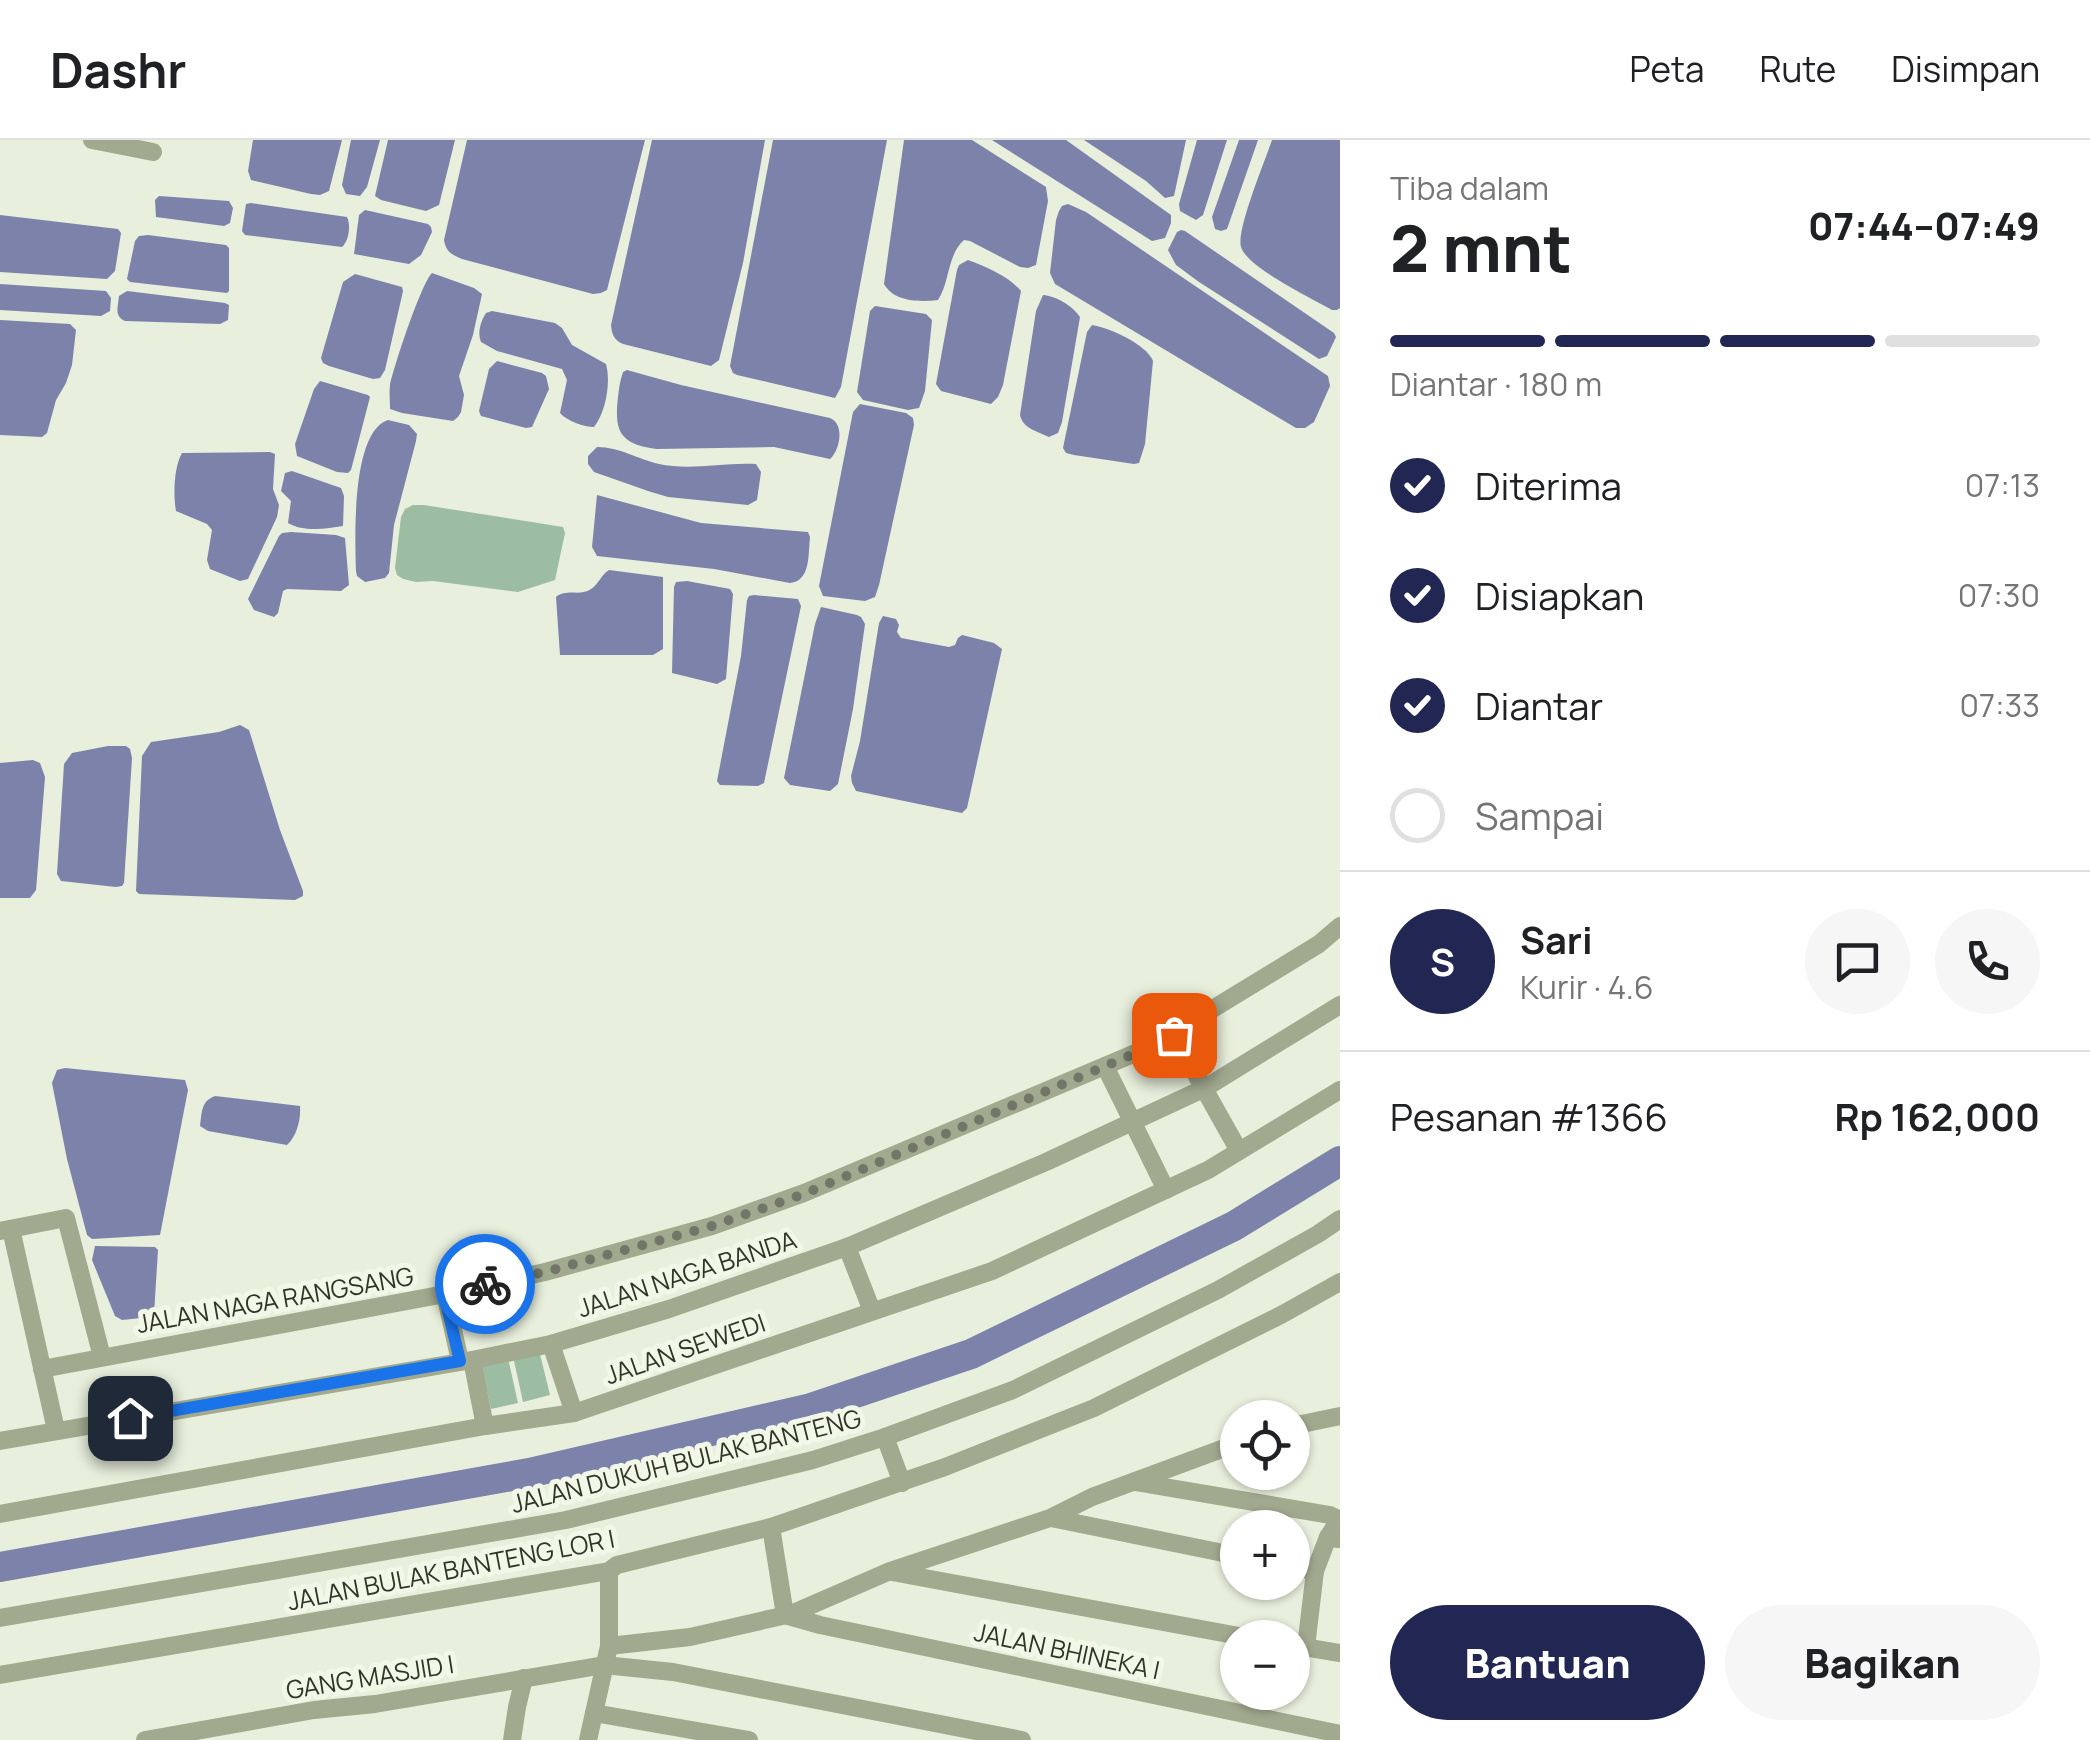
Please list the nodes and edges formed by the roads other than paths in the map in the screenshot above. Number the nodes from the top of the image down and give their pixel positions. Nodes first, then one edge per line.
1 (92, 140) edge
2 (153, 152) dead end
3 (1340, 926) edge
4 (1340, 1005) edge
5 (1174, 1035) junction
6 (1105, 1066) junction
7 (1205, 1088) junction
8 (1340, 1090) edge
9 (1132, 1123) junction
10 (1239, 1152) junction
11 (1166, 1190) junction
12 (1340, 1219) edge
13 (6, 1230) edge
14 (847, 1248) junction
15 (1340, 1282) edge
16 (444, 1294) junction
17 (872, 1311) junction
18 (551, 1344) junction
19 (102, 1358) junction
20 (466, 1361) junction
21 (42, 1369) junction
22 (574, 1413) junction
23 (1340, 1416) edge
24 (1310, 1422) edge
25 (485, 1426) junction
26 (56, 1430) junction
27 (885, 1437) junction
28 (0, 1441) edge
29 (1220, 1450) edge
30 (1134, 1482) junction
31 (902, 1483) junction
32 (0, 1514) edge
33 (1050, 1518) junction
34 (771, 1526) junction
35 (1334, 1538) edge
36 (1220, 1552) edge
37 (1310, 1570) edge
38 (610, 1571) junction
39 (890, 1571) junction
40 (1316, 1571) junction
41 (785, 1616) junction
42 (0, 1618) edge
43 (1305, 1620) edge
44 (1220, 1632) edge
45 (1310, 1648) edge
46 (1340, 1653) edge
47 (606, 1656) junction
48 (0, 1675) edge
49 (524, 1678) junction
50 (594, 1713) junction
51 (1340, 1734) edge
52 (174, 1738) edge
53 (145, 1740) edge
54 (512, 1740) edge
55 (588, 1740) edge
56 (749, 1740) edge
57 (1022, 1740) edge

1 - 2 street
3 - 5 street, JALAN NAGA RANGSANG
4 - 7 street, JALAN NAGA BANDA
5 - 6 street, JALAN NAGA RANGSANG
5 - 7 street
6 - 9 street
6 - 16 street, JALAN NAGA RANGSANG
7 - 9 street, JALAN NAGA BANDA
7 - 10 street
8 - 10 street, JALAN SEWEDI
9 - 11 street
9 - 14 street, JALAN NAGA BANDA
10 - 11 street, JALAN SEWEDI
11 - 17 street, JALAN SEWEDI
12 - 27 street, JALAN DUKUH BULAK BANTENG
13 - 19 street
13 - 21 street
14 - 17 street
14 - 18 street, JALAN NAGA BANDA
15 - 31 street, JALAN BULAK BANTENG LOR I
16 - 19 street, JALAN NAGA RANGSANG
16 - 20 street
17 - 22 street, JALAN SEWEDI
18 - 20 street, JALAN NAGA BANDA
18 - 22 street
19 - 21 street, JALAN NAGA RANGSANG
20 - 25 street
20 - 26 street, JALAN NAGA BANDA
21 - 26 street
22 - 25 street, JALAN SEWEDI
23 - 24 street
25 - 32 street, JALAN SEWEDI
26 - 28 street, JALAN NAGA BANDA
27 - 31 street
27 - 42 street, JALAN DUKUH BULAK BANTENG
29 - 30 street, JALAN BHINEKA I
30 - 33 street, JALAN BHINEKA I
30 - 35 street
31 - 34 street, JALAN BULAK BANTENG LOR I
33 - 36 street
33 - 39 street, JALAN BHINEKA I
34 - 38 street, JALAN BULAK BANTENG LOR I
34 - 41 street
35 - 40 street
37 - 40 street
38 - 47 street
38 - 48 street, JALAN BULAK BANTENG LOR I
39 - 41 street, JALAN BHINEKA I
39 - 44 street
40 - 43 street
41 - 47 street, JALAN BHINEKA I
41 - 51 street, JALAN BHINEKA I
45 - 46 street
47 - 49 street, GANG MASJID I
47 - 50 street
47 - 57 street
49 - 52 street, GANG MASJID I
49 - 54 street
50 - 55 street
50 - 56 street
52 - 53 street, GANG MASJID I

